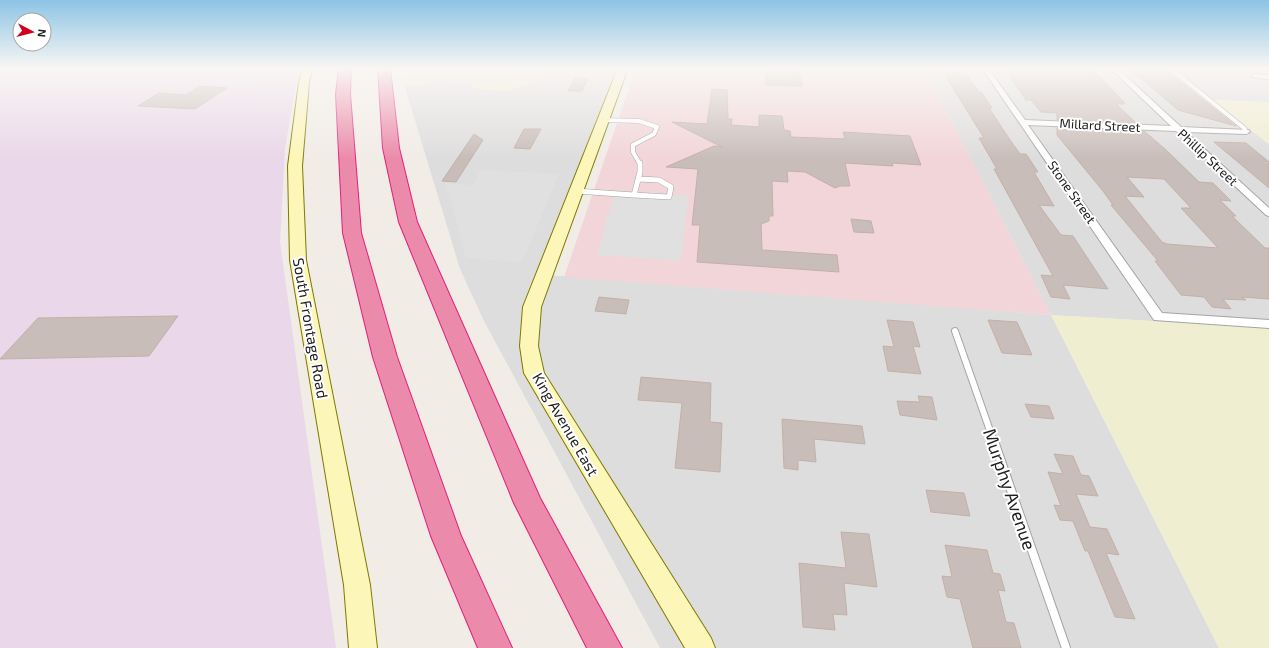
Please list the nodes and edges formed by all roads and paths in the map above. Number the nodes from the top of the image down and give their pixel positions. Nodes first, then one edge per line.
1 (302, 98) edge
2 (343, 98) edge
3 (387, 98) edge
4 (611, 98) edge
5 (1006, 98) edge
6 (1145, 98) edge
7 (1207, 98) edge
8 (603, 120) junction
9 (1022, 122) junction
10 (1178, 129) junction
11 (1246, 132) joint
12 (638, 179) junction
13 (576, 191) junction
14 (634, 195) junction
15 (1269, 214) edge
16 (1269, 324) edge
17 (955, 331) dead end
18 (363, 648) edge
19 (495, 648) edge
20 (605, 648) edge
21 (701, 648) edge
22 (1066, 648) edge

1 - 18 main road, South Frontage Road
2 - 19 highway
3 - 20 highway
4 - 8 main road, King Avenue East
5 - 9 street, Stone Street
6 - 10 street, Phillip Street
7 - 11 lane
8 - 12 lane
8 - 13 main road, King Avenue East
9 - 10 street, Millard Street
9 - 16 street, Stone Street
10 - 11 street, Millard Street
10 - 15 street, Phillip Street
12 - 14 lane
12 - 14 lane
13 - 14 lane
13 - 21 main road, King Avenue East
17 - 22 lane, Murphy Avenue

